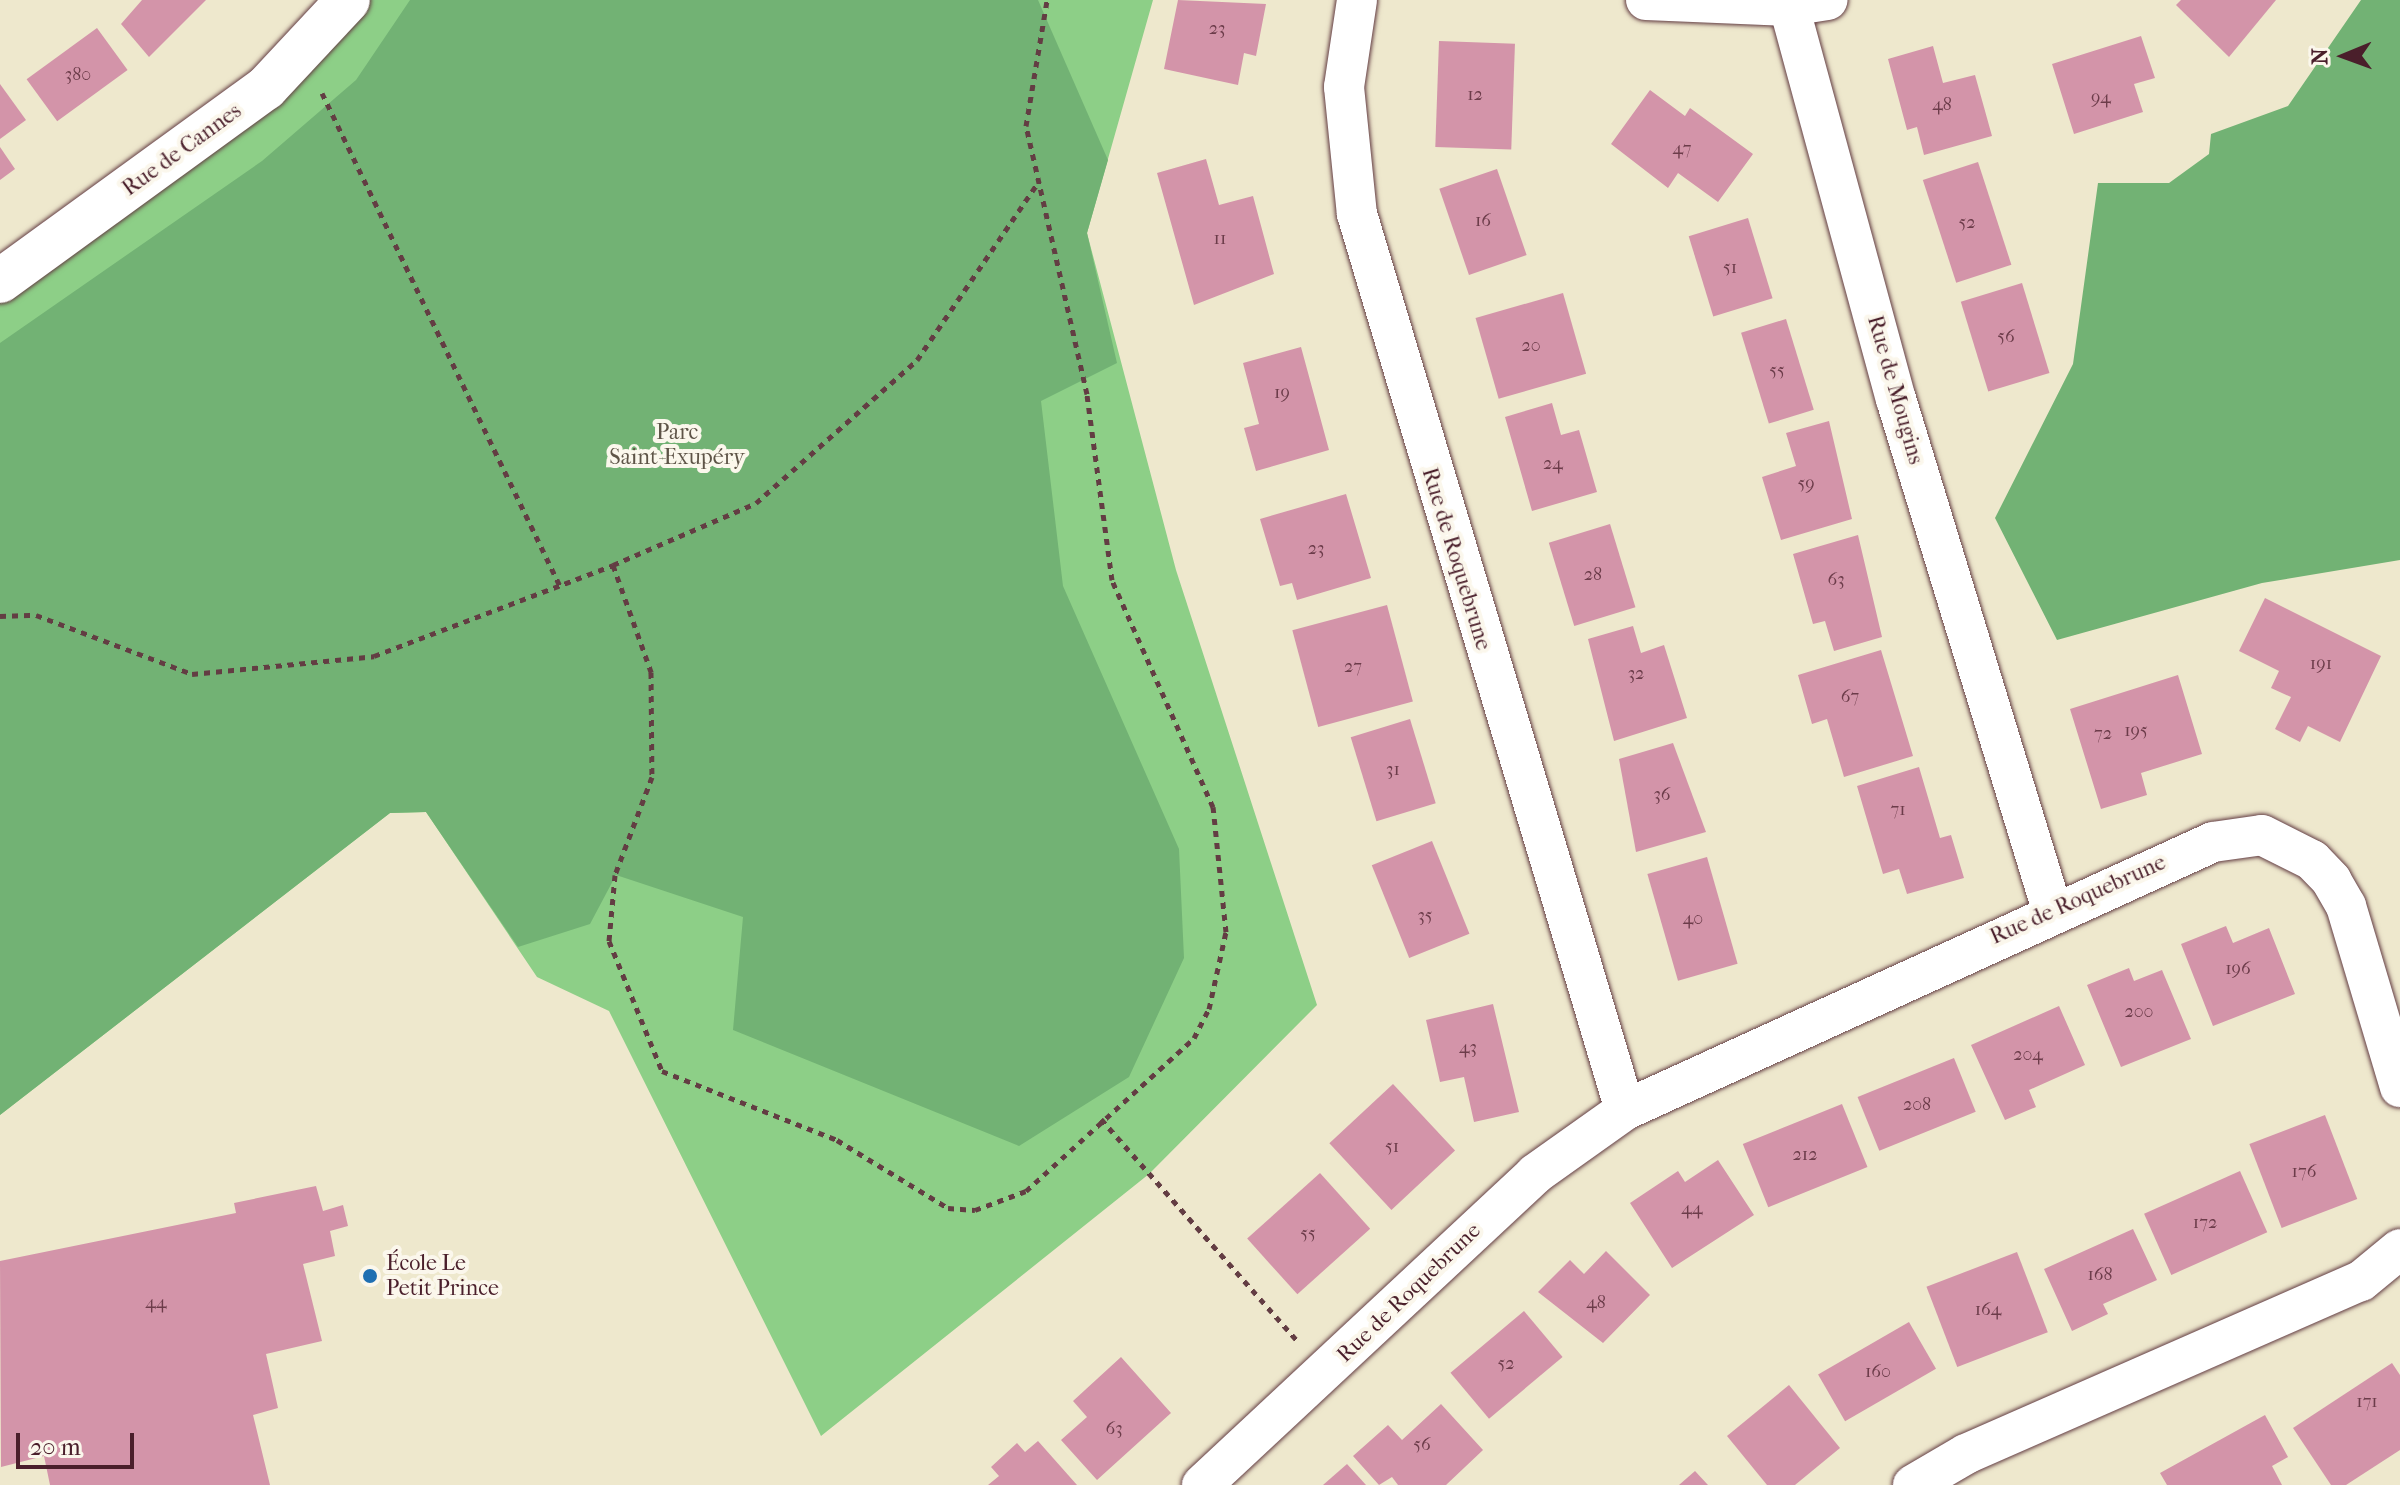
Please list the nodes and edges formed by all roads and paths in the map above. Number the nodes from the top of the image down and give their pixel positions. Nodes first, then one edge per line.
1 (348, 0) edge
2 (1047, 0) edge
3 (1357, 0) edge
4 (1646, 0) edge
5 (1808, 3) edge
6 (322, 93) dead end
7 (1038, 183) junction
8 (0, 281) edge
9 (613, 565) junction
10 (560, 586) junction
11 (0, 616) edge
12 (2052, 910) junction
13 (2400, 1087) edge
14 (1625, 1110) junction
15 (1101, 1119) junction
16 (2400, 1249) edge
17 (1326, 1374) junction
18 (1202, 1485) edge
19 (1913, 1485) edge

1 - 8 street, Rue de Cannes
2 - 7 path
3 - 14 street, Rue de Roquebrune
4 - 5 street, Rue de Mougins
5 - 12 street, Rue de Mougins
6 - 10 path
7 - 9 path
7 - 15 path
9 - 10 path
9 - 15 path
10 - 11 path
12 - 13 street, Rue de Roquebrune
12 - 14 street, Rue de Roquebrune
14 - 17 street, Rue de Roquebrune
15 - 17 path
16 - 19 street
17 - 18 street, Rue de Roquebrune

